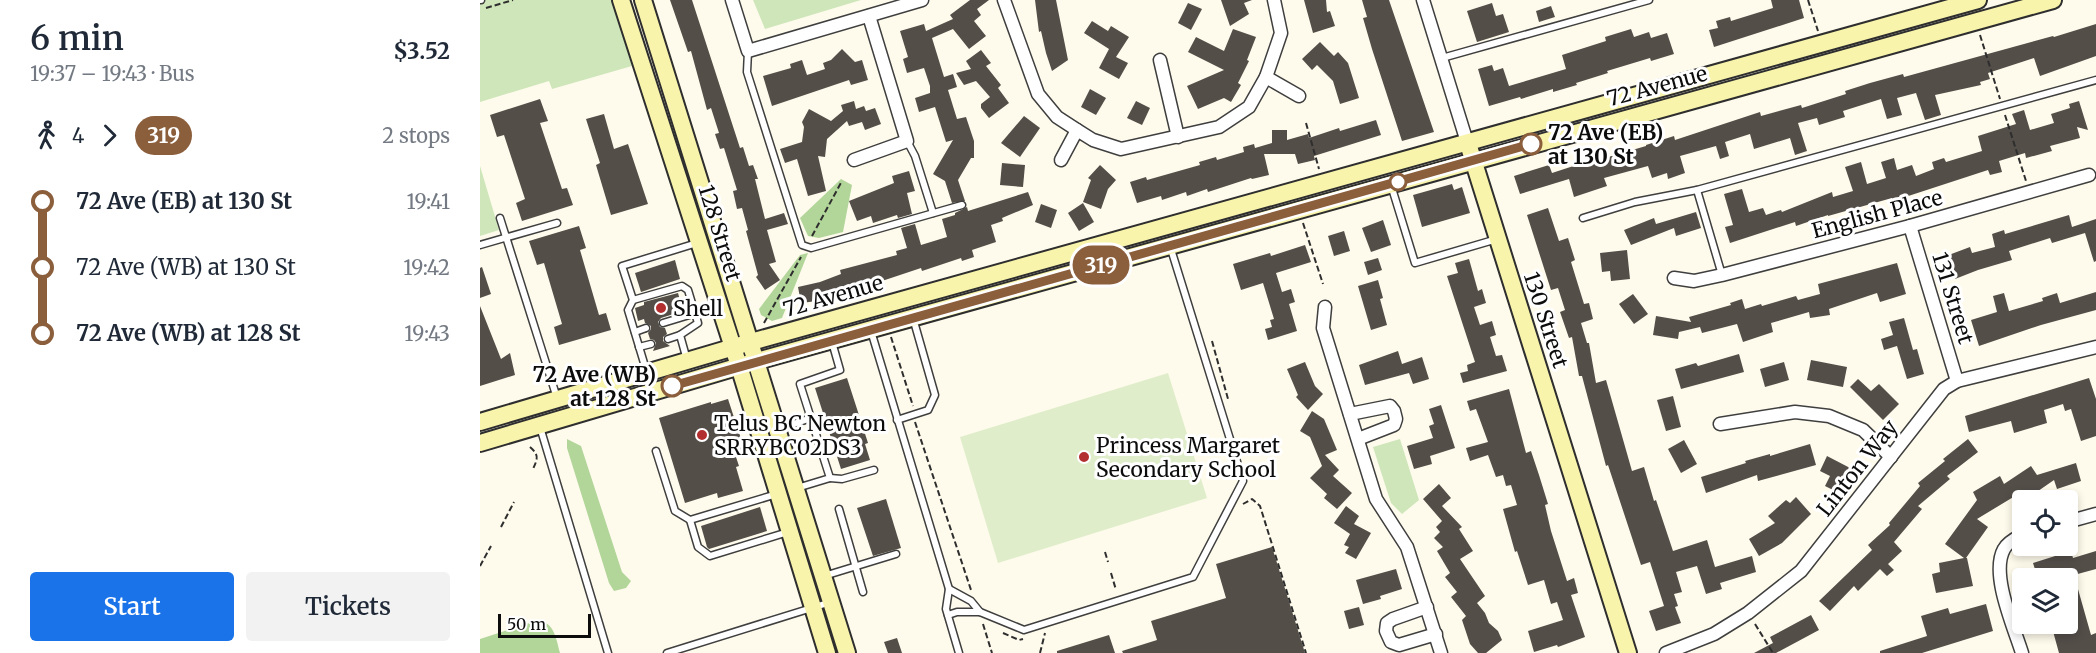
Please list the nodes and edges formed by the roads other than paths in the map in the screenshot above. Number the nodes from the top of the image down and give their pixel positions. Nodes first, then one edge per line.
1 (621, 0) edge
2 (643, 0) edge
3 (732, 0) edge
4 (922, 0) edge
5 (1004, 0) edge
6 (1274, 0) edge
7 (1424, 0) edge
8 (1649, 0) edge
9 (1978, 0) edge
10 (2053, 0) edge
11 (869, 16) junction
12 (748, 51) junction
13 (1442, 58) junction
14 (1160, 60) dead end
15 (1266, 77) junction
16 (2096, 80) edge
17 (1299, 96) dead end
18 (1077, 130) junction
19 (1178, 136) junction
20 (907, 141) junction
21 (1467, 142) junction
22 (854, 160) dead end
23 (1061, 160) dead end
24 (1473, 160) junction
25 (2089, 175) dead end
26 (1391, 184) junction
27 (1697, 190) junction
28 (962, 205) dead end
29 (933, 213) junction
30 (1198, 216) junction
31 (500, 218) dead end
32 (1583, 218) dead end
33 (557, 223) dead end
34 (1910, 226) junction
35 (506, 238) junction
36 (1497, 239) junction
37 (699, 242) junction
38 (480, 245) edge
39 (1169, 245) junction
40 (1722, 275) junction
41 (1674, 278) dead end
42 (633, 300) junction
43 (719, 306) junction
44 (1325, 307) dead end
45 (695, 313) junction
46 (913, 317) junction
47 (663, 323) dead end
48 (646, 328) dead end
49 (870, 329) junction
50 (634, 332) junction
51 (680, 335) junction
52 (668, 339) dead end
53 (832, 340) junction
54 (751, 342) junction
55 (651, 344) dead end
56 (2096, 346) edge
57 (639, 347) junction
58 (732, 348) junction
59 (687, 361) junction
60 (757, 361) junction
61 (739, 366) junction
62 (647, 373) junction
63 (1957, 381) junction
64 (557, 400) junction
65 (1350, 414) junction
66 (811, 418) junction
67 (897, 420) junction
68 (480, 422) edge
69 (1720, 424) dead end
70 (540, 426) junction
71 (778, 429) junction
72 (1358, 439) junction
73 (480, 443) edge
74 (656, 451) dead end
75 (1891, 457) junction
76 (874, 470) dead end
77 (830, 478) junction
78 (796, 488) junction
79 (778, 494) junction
80 (839, 509) dead end
81 (2096, 514) edge
82 (2078, 519) edge
83 (690, 520) junction
84 (790, 532) junction
85 (2012, 542) edge
86 (896, 554) dead end
87 (856, 566) junction
88 (823, 576) junction
89 (949, 589) junction
90 (863, 592) dead end
91 (831, 602) junction
92 (813, 607) junction
93 (1427, 607) junction
94 (980, 612) junction
95 (948, 615) junction
96 (1436, 634) junction
97 (608, 653) edge
98 (667, 653) edge
99 (827, 653) edge
100 (847, 653) edge
101 (959, 653) edge
102 (1442, 653) edge
103 (1628, 653) edge
104 (1666, 653) edge
105 (2022, 653) edge

1 - 37 main road, 128 Street
2 - 54 main road, 128 Street
3 - 12 street
4 - 11 street
5 - 18 street
6 - 15 street
7 - 13 street, 130 Street
8 - 13 lane
9 - 21 main road, 72 Avenue
10 - 24 main road, 72 Avenue
11 - 12 street
11 - 20 street
12 - 29 lane
13 - 21 street, 130 Street
14 - 19 street
15 - 17 street
15 - 19 street
16 - 27 lane
18 - 19 street
18 - 23 street
20 - 22 street
20 - 29 lane
21 - 24 main road, 130 Street
21 - 30 main road, 72 Avenue
24 - 26 main road, 72 Avenue
24 - 36 main road, 130 Street
25 - 34 street, English Place
26 - 36 lane
26 - 39 main road, 72 Avenue
27 - 32 lane
27 - 40 lane
28 - 29 lane
30 - 39 main road, 72 Avenue
30 - 54 main road, 72 Avenue
31 - 35 lane
33 - 35 lane
34 - 40 street, English Place
34 - 63 street, 131 Street
35 - 38 lane
35 - 64 lane
36 - 103 main road, 130 Street
37 - 42 lane
37 - 43 main road, 128 Street
39 - 46 main road, 72 Avenue
39 - 94 lane
40 - 41 street, English Place
42 - 45 lane
42 - 50 lane
43 - 45 lane
43 - 58 main road, 128 Street
44 - 65 street
45 - 47 lane
45 - 51 lane
46 - 49 main road, 72 Avenue
46 - 67 lane
48 - 50 lane
49 - 53 main road, 72 Avenue
49 - 67 lane
50 - 57 lane
51 - 52 lane
51 - 59 lane
53 - 60 main road, 72 Avenue
53 - 66 lane
54 - 58 main road, 72 Avenue
54 - 60 main road, 128 Street
55 - 57 lane
56 - 63 street, Linton Way
57 - 62 lane
58 - 59 main road, 72 Avenue
58 - 61 main road, 128 Street
59 - 62 main road, 72 Avenue
60 - 61 main road, 72 Avenue
60 - 71 main road, 128 Street
61 - 70 main road, 72 Avenue
61 - 79 main road, 128 Street
62 - 64 main road, 72 Avenue
63 - 75 street, Linton Way
64 - 68 main road, 72 Avenue
65 - 72 street
65 - 72 street
66 - 71 lane
66 - 77 lane
67 - 89 lane
69 - 75 street
70 - 73 main road, 72 Avenue
70 - 97 lane
71 - 78 main road, 128 Street
72 - 93 street
74 - 83 lane
75 - 104 street, Linton Way
76 - 77 lane
77 - 78 lane
78 - 88 main road, 128 Street
79 - 83 lane
79 - 84 main road, 128 Street
80 - 87 lane
81 - 82 street
83 - 84 lane
84 - 92 main road, 128 Street
85 - 105 street
86 - 87 lane
87 - 88 lane
87 - 90 lane
88 - 91 main road, 128 Street
89 - 94 lane
89 - 95 lane
91 - 92 lane
91 - 100 main road, 128 Street
92 - 98 lane
92 - 99 main road, 128 Street
93 - 96 street
93 - 96 street
94 - 95 lane
95 - 101 lane
96 - 102 street

